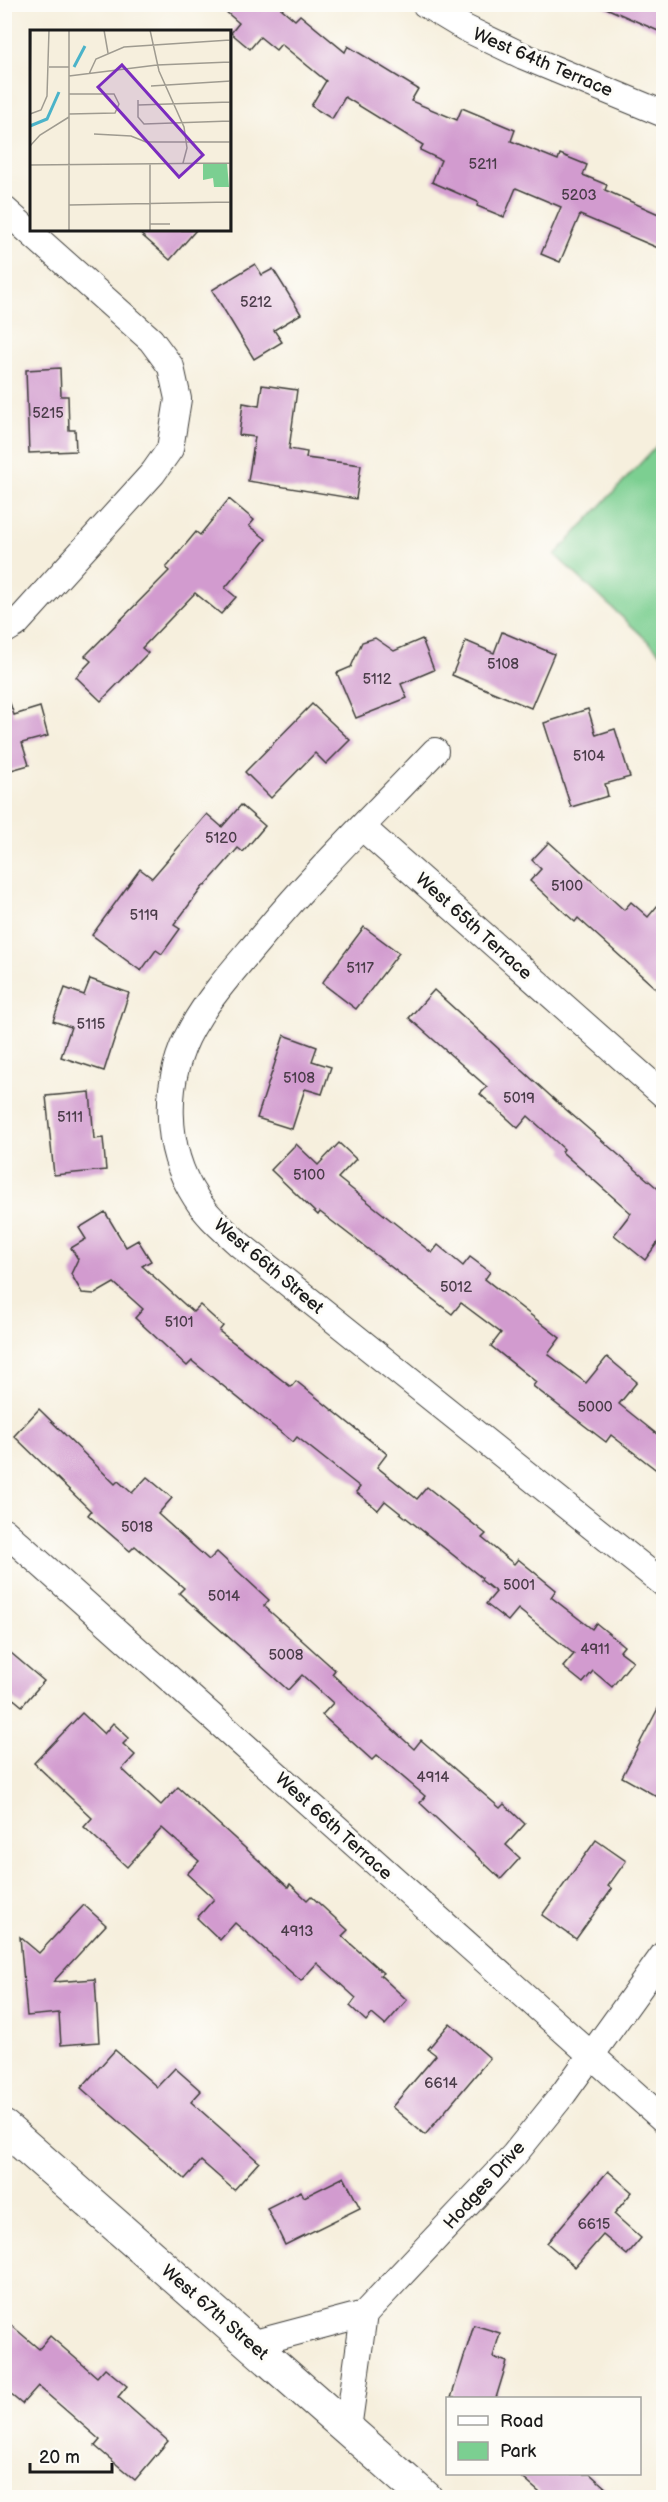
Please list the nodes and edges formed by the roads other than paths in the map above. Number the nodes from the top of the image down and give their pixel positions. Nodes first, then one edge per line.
1 (426, 4) edge
2 (663, 114) edge
3 (4, 209) edge
4 (4, 631) edge
5 (435, 750) dead end
6 (363, 828) junction
7 (663, 1095) edge
8 (4, 1531) edge
9 (663, 1584) edge
10 (663, 1954) edge
11 (592, 2056) junction
12 (663, 2120) edge
13 (4, 2127) edge
14 (364, 2314) junction
15 (251, 2344) junction
16 (348, 2429) junction
17 (426, 2498) edge

1 - 2 street, West 64th Terrace
3 - 4 street
5 - 6 street
6 - 7 street, West 65th Terrace
6 - 9 street, West 66th Street
8 - 11 street, West 66th Terrace
10 - 11 street, Hodges Drive
11 - 12 street, West 66th Terrace
11 - 14 street, Hodges Drive
13 - 15 street, West 67th Street
14 - 15 street
14 - 16 street
15 - 16 street, West 67th Street
16 - 17 street, West 67th Street

